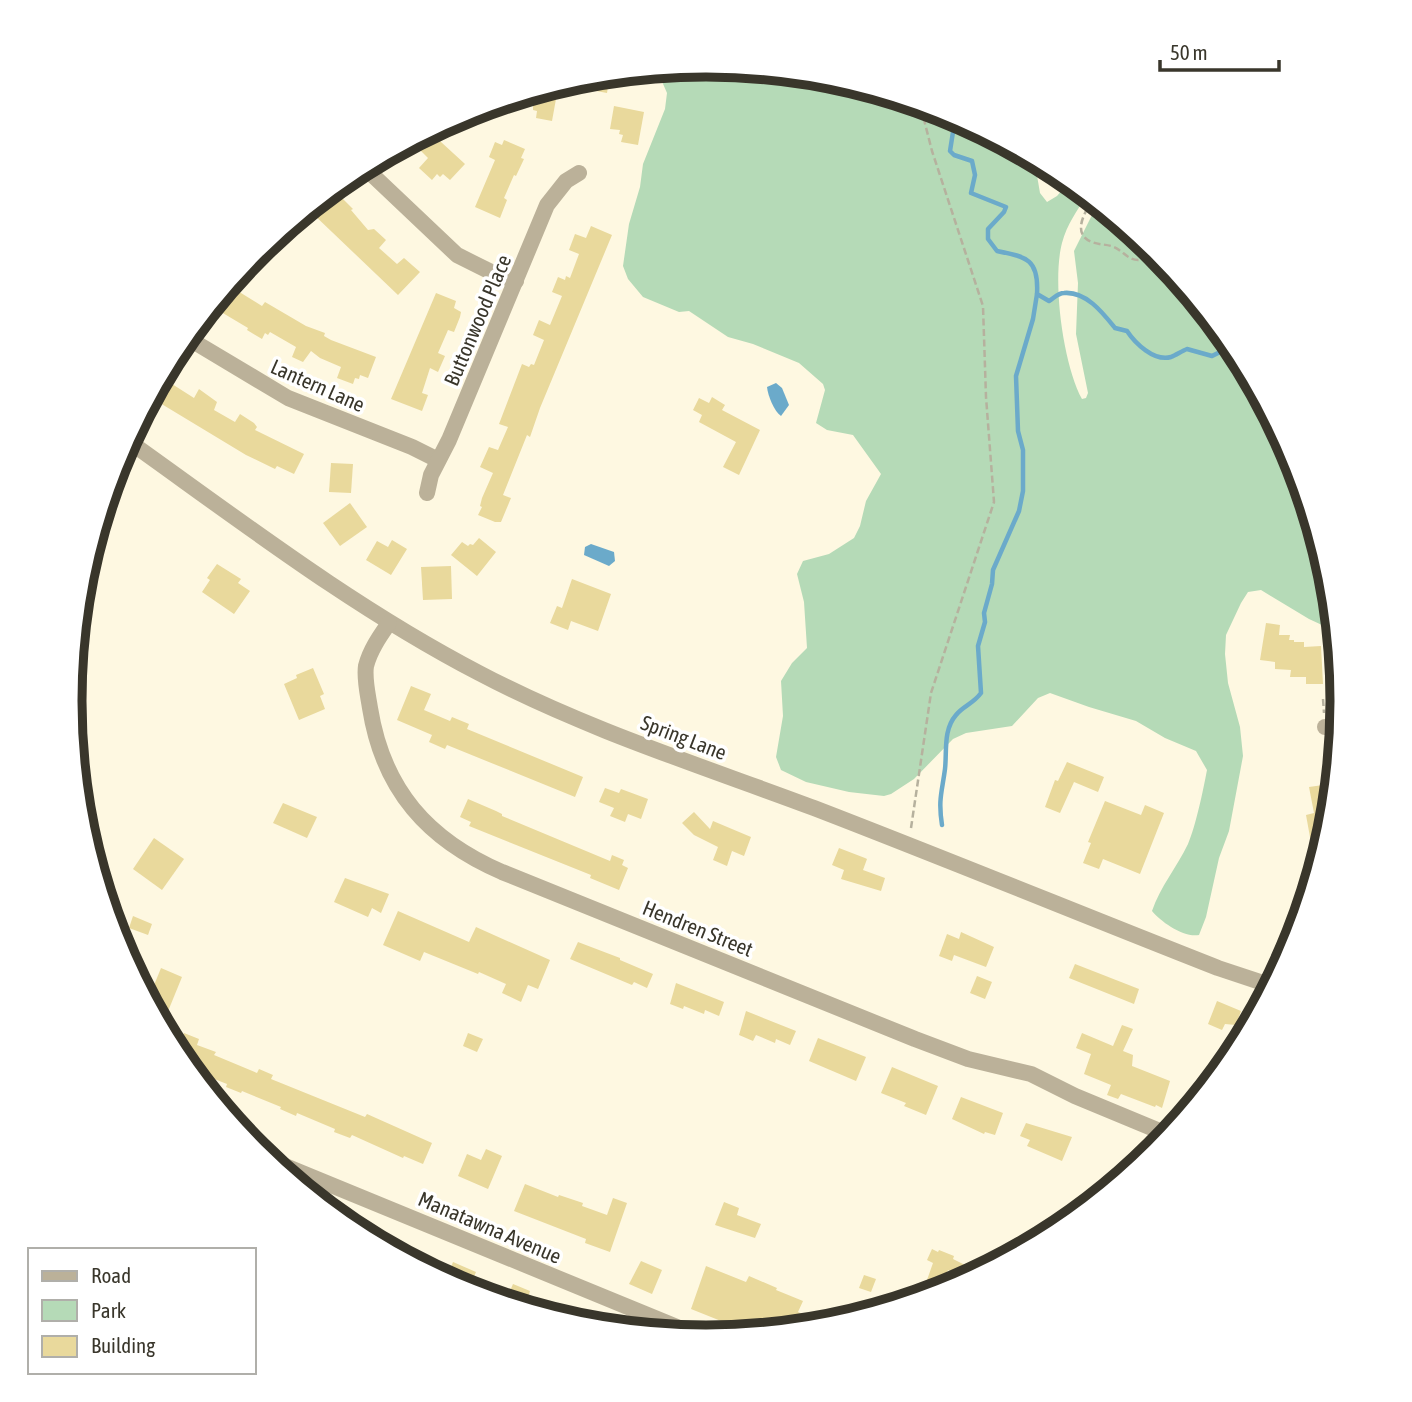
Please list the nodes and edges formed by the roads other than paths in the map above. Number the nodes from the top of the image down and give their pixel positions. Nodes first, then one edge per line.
1 (579, 173) dead end
2 (372, 174) edge
3 (516, 281) junction
4 (195, 343) edge
5 (136, 446) edge
6 (438, 460) junction
7 (427, 493) dead end
8 (388, 623) junction
9 (1263, 983) edge
10 (1158, 1130) edge
11 (295, 1170) edge
12 (670, 1324) edge

1 - 3 street, Buttonwood Place
2 - 3 street
3 - 6 street, Buttonwood Place
4 - 6 street, Lantern Lane
5 - 8 street, Spring Lane
6 - 7 street, Buttonwood Place
8 - 9 street, Spring Lane
8 - 10 street, Hendren Street
11 - 12 street, Manatawna Avenue

